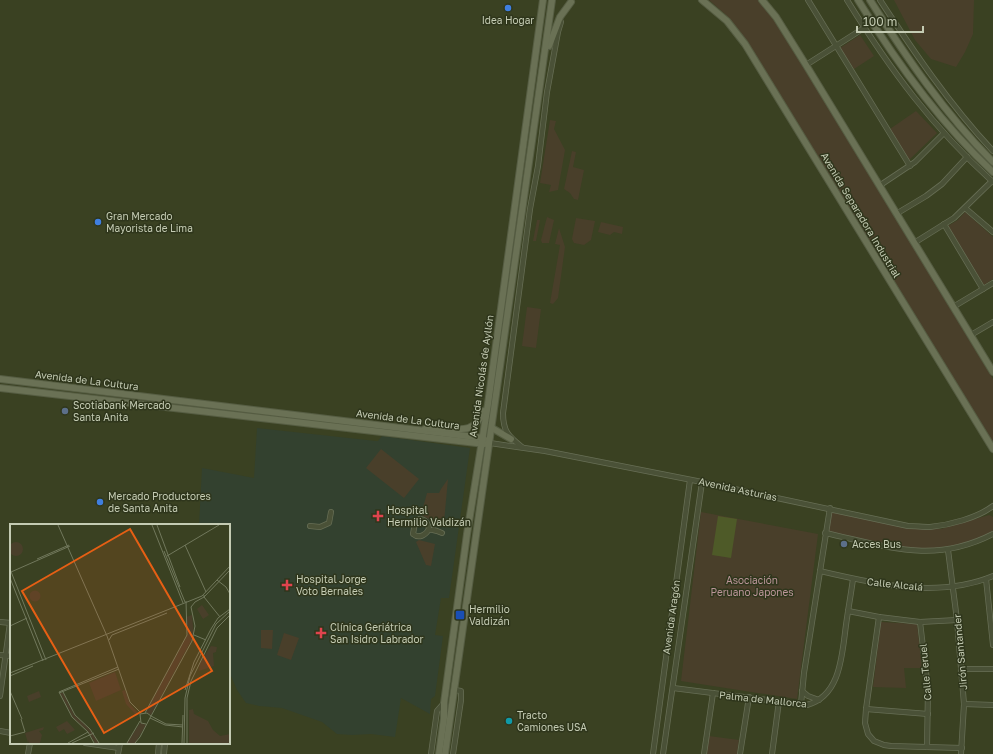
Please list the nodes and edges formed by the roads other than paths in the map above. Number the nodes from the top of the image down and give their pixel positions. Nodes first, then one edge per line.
1 (544, 0) edge
2 (552, 0) edge
3 (702, 0) edge
4 (762, 0) edge
5 (808, 0) edge
6 (847, 0) edge
7 (858, 0) edge
8 (870, 0) edge
9 (880, 0) edge
10 (573, 1) edge
11 (864, 28) junction
12 (836, 46) junction
13 (544, 60) junction
14 (806, 65) junction
15 (944, 133) junction
16 (993, 151) edge
17 (967, 157) junction
18 (993, 162) edge
19 (910, 166) junction
20 (993, 172) edge
21 (992, 182) edge
22 (879, 186) junction
23 (965, 208) junction
24 (896, 214) junction
25 (944, 224) junction
26 (993, 232) edge
27 (914, 243) junction
28 (993, 283) edge
29 (983, 289) junction
30 (953, 306) junction
31 (993, 322) edge
32 (971, 336) junction
33 (991, 363) edge
34 (993, 372) edge
35 (0, 379) edge
36 (0, 388) edge
37 (488, 404) junction
38 (316, 421) junction
39 (492, 428) junction
40 (418, 430) junction
41 (511, 439) junction
42 (482, 442) junction
43 (490, 443) junction
44 (522, 447) junction
45 (993, 449) edge
46 (690, 480) junction
47 (702, 482) junction
48 (993, 506) edge
49 (830, 508) junction
50 (330, 512) dead end
51 (984, 512) junction
52 (993, 513) edge
53 (310, 526) dead end
54 (429, 530) dead end
55 (442, 533) dead end
56 (825, 533) junction
57 (993, 534) edge
58 (948, 550) junction
59 (820, 571) junction
60 (993, 576) edge
61 (854, 579) junction
62 (986, 579) junction
63 (953, 586) junction
64 (848, 611) junction
65 (879, 617) junction
66 (957, 620) junction
67 (0, 622) edge
68 (920, 622) junction
69 (10, 623) edge
70 (10, 634) edge
71 (993, 645) edge
72 (0, 655) edge
73 (8, 656) edge
74 (961, 669) junction
75 (993, 669) edge
76 (673, 688) junction
77 (458, 691) junction
78 (802, 691) junction
79 (713, 693) junction
80 (0, 696) edge
81 (749, 697) junction
82 (819, 700) junction
83 (779, 701) junction
84 (444, 703) junction
85 (801, 704) junction
86 (964, 704) junction
87 (993, 705) edge
88 (866, 709) junction
89 (928, 714) junction
90 (0, 731) edge
91 (10, 733) edge
92 (30, 744) edge
93 (102, 744) edge
94 (159, 744) edge
95 (165, 744) edge
96 (120, 745) edge
97 (927, 747) junction
98 (962, 748) junction
99 (28, 754) edge
100 (118, 754) edge
101 (158, 754) edge
102 (163, 754) edge
103 (431, 754) edge
104 (438, 754) edge
105 (445, 754) edge
106 (453, 754) edge
107 (653, 754) edge
108 (663, 754) edge
109 (704, 754) edge
110 (740, 754) edge
111 (772, 754) edge
112 (962, 754) edge

1 - 37 main road, Avenida Nicolás de Ayllón
2 - 13 main road, Avenida Nicolás de Ayllón
3 - 45 main road, Avenida Separadora Industrial
4 - 14 main road
5 - 12 street
6 - 11 street
7 - 20 main road
8 - 18 main road
9 - 16 street
10 - 13 main road
10 - 41 street
11 - 12 street
11 - 15 street
12 - 14 street
12 - 19 street
13 - 39 main road, Avenida Nicolás de Ayllón
14 - 22 main road
15 - 17 street
15 - 19 street
17 - 21 street
17 - 24 street
19 - 22 street
21 - 23 street
22 - 24 main road
23 - 25 street
23 - 26 street
24 - 27 main road
25 - 27 street
25 - 29 street
27 - 30 main road
28 - 29 street
29 - 30 street
30 - 32 main road
31 - 32 street
32 - 33 main road
33 - 34 main road
35 - 38 main road, Avenida de La Cultura
36 - 38 main road, Avenida de La Cultura
37 - 40 main road
37 - 42 main road, Avenida Nicolás de Ayllón
38 - 40 main road, Avenida de La Cultura
38 - 42 main road, Avenida de La Cultura
39 - 41 main road
39 - 43 main road, Avenida Nicolás de Ayllón
40 - 42 main road, Avenida de La Cultura
41 - 44 street
42 - 43 main road, Avenida de La Cultura
42 - 84 main road, Avenida Nicolás de Ayllón
43 - 44 street, Avenida Asturias
43 - 77 main road, Avenida Nicolás de Ayllón
44 - 46 street, Avenida Asturias
46 - 47 street, Avenida Asturias
46 - 107 street, Avenida Aragón
47 - 49 street, Avenida Asturias
47 - 76 street, Avenida Aragón
48 - 51 street, Avenida Asturias
49 - 51 street, Avenida Asturias
49 - 56 street
50 - 53 street
51 - 52 street, Avenida Asturias
54 - 55 street
56 - 58 street
56 - 59 street
57 - 58 street
58 - 63 street, Jirón Santander
59 - 61 street, Calle Alcalá
59 - 78 street
60 - 62 street, Calle Alcalá
61 - 63 street, Calle Alcalá
61 - 64 street, Palma de Mallorca
62 - 63 street, Calle Alcalá
62 - 71 street
63 - 66 street, Jirón Santander
64 - 65 street
64 - 82 street, Palma de Mallorca
65 - 68 street
65 - 88 street
66 - 68 street
66 - 74 street, Jirón Santander
67 - 69 street
68 - 89 street, Calle Teruel
70 - 73 street
72 - 73 street
73 - 80 street
74 - 75 street
74 - 86 street, Jirón Santander
76 - 79 street, Palma de Mallorca
76 - 108 street, Avenida Aragón
77 - 105 main road, Avenida Nicolás de Ayllón
77 - 106 street, Avenida Nicolás de Ayllón
78 - 82 street
78 - 85 street
79 - 81 street, Palma de Mallorca
79 - 109 street
81 - 83 street, Palma de Mallorca
81 - 110 street
82 - 85 street, Palma de Mallorca
83 - 85 street, Palma de Mallorca
83 - 111 street
84 - 103 street
84 - 104 main road, Avenida Nicolás de Ayllón
86 - 87 street
86 - 98 street, Jirón Santander
88 - 89 street
88 - 97 street
89 - 97 street, Calle Teruel
90 - 91 street
92 - 99 street
93 - 96 street
94 - 101 street
95 - 102 street
96 - 100 street
97 - 98 street
98 - 112 street, Jirón Santander
101 - 102 street

